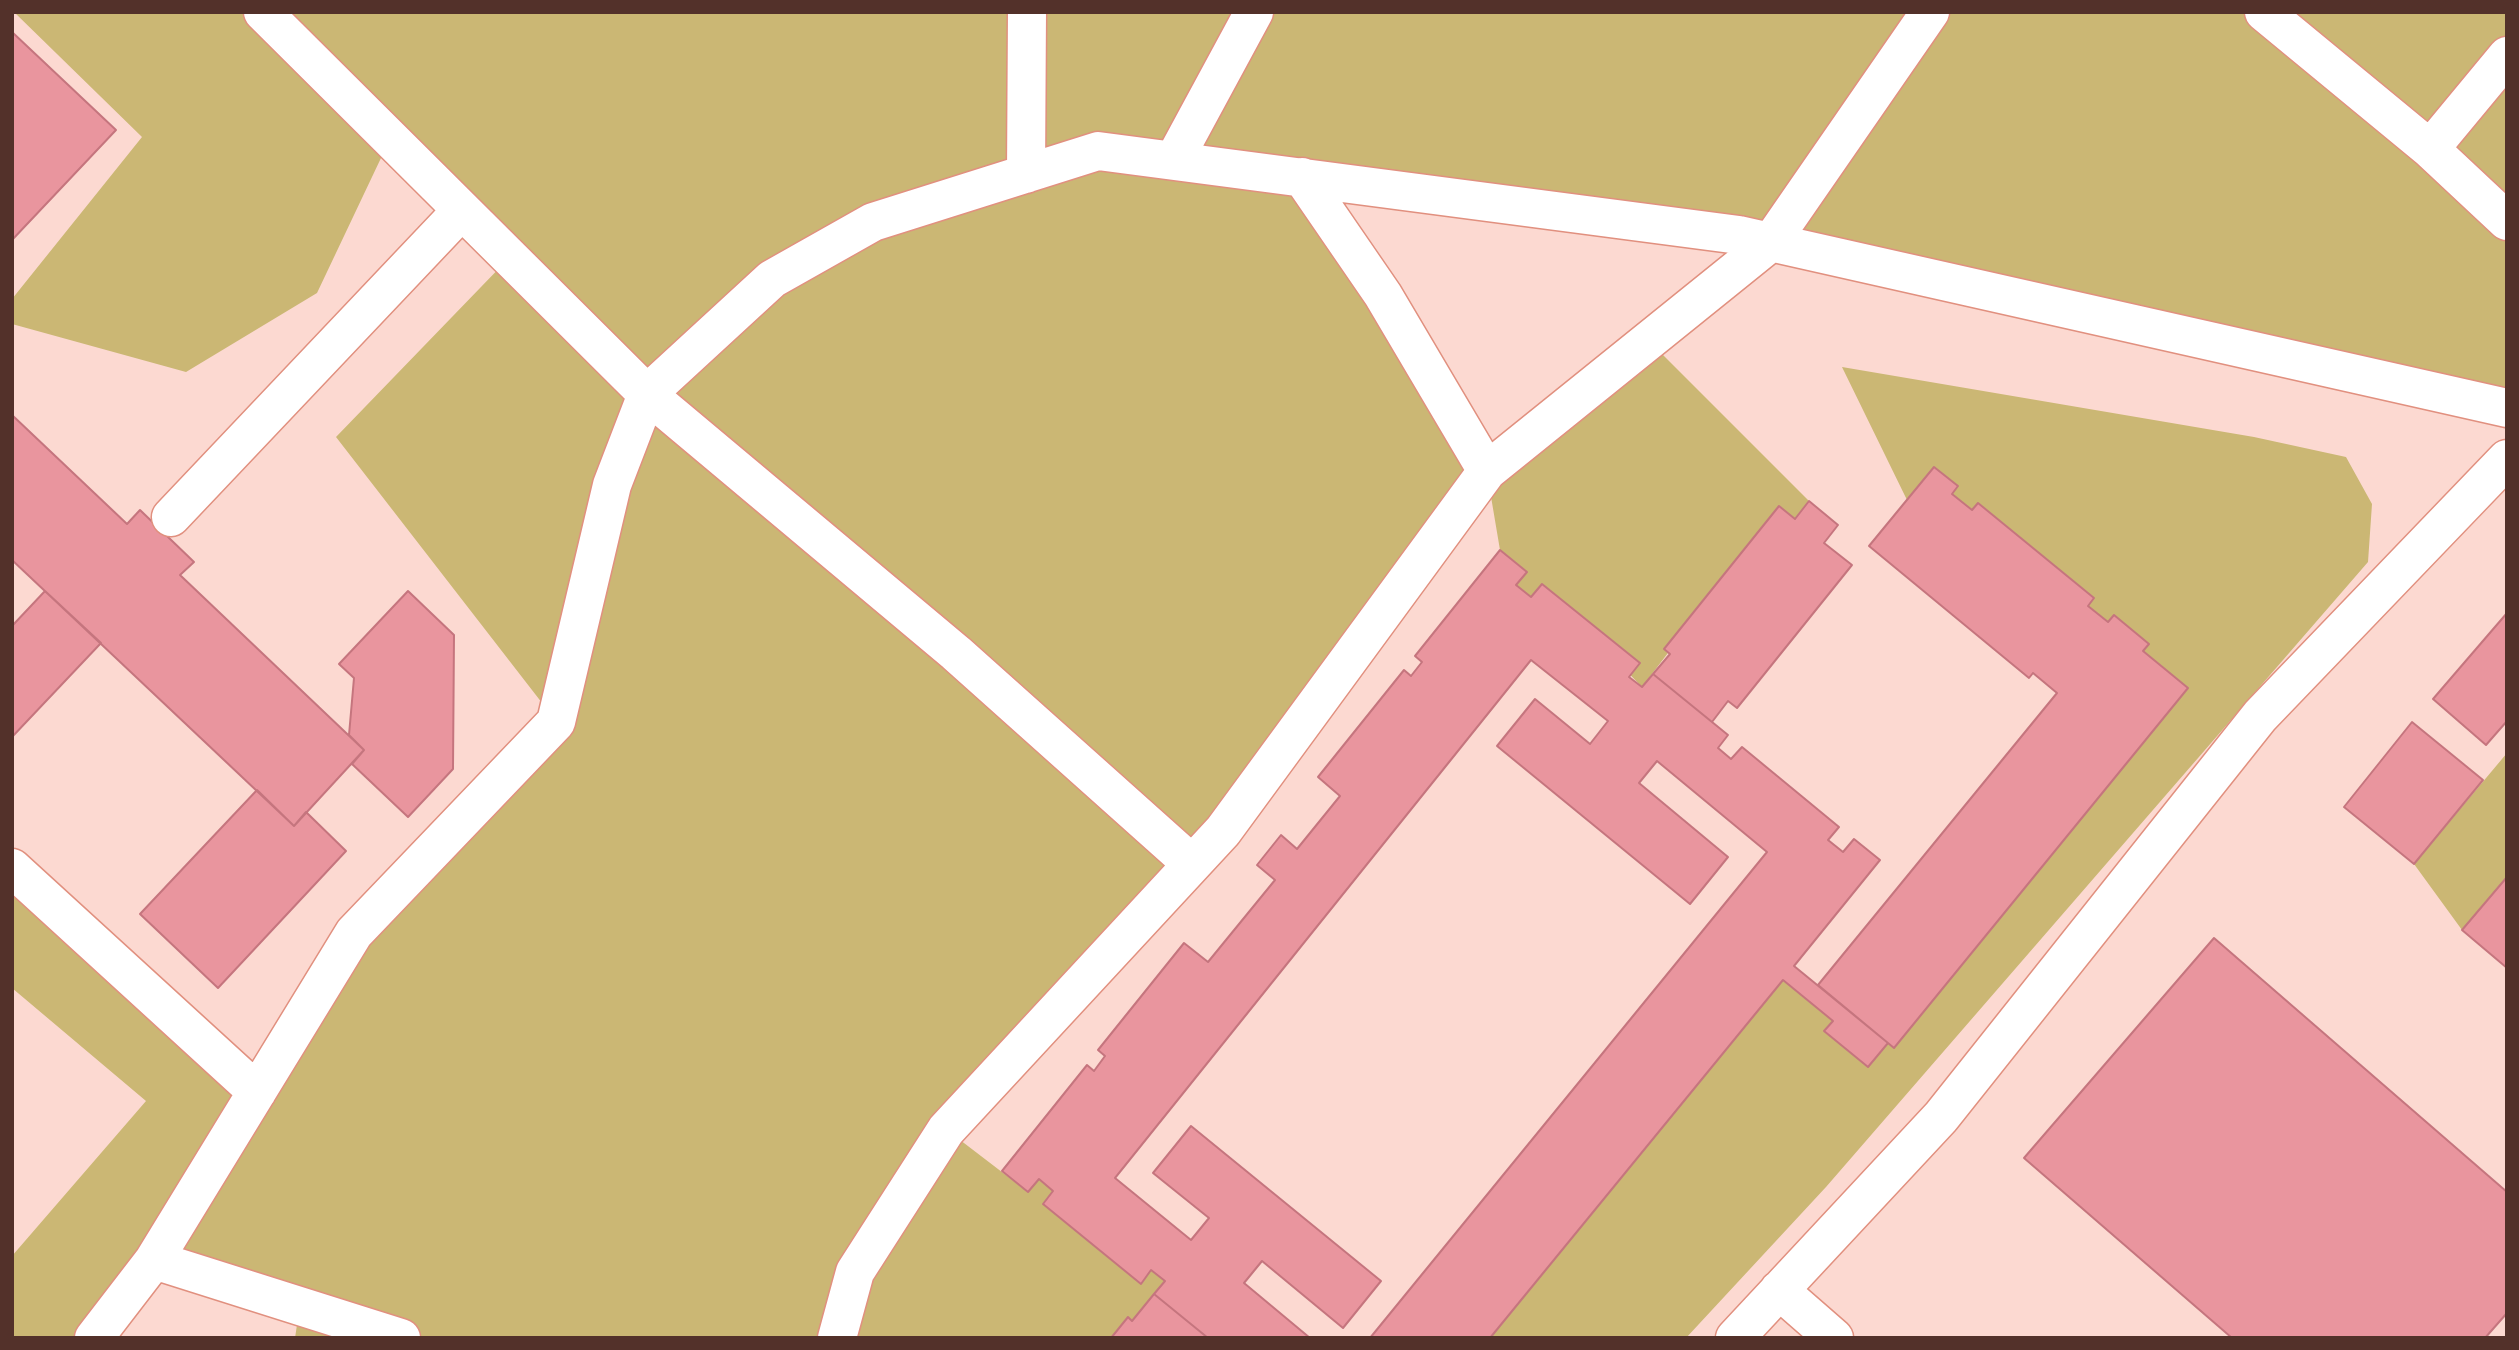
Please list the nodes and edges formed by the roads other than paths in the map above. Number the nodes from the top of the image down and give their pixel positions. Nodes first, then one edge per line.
1 (263, 12) edge
2 (1027, 12) edge
3 (1254, 12) edge
4 (1930, 12) edge
5 (2264, 12) edge
6 (2507, 56) edge
7 (2430, 149) junction
8 (1174, 160) junction
9 (1026, 174) junction
10 (1303, 177) junction
11 (462, 210) junction
12 (2507, 221) edge
13 (1771, 242) junction
14 (646, 394) junction
15 (2507, 408) edge
16 (2507, 459) edge
17 (1487, 471) junction
18 (171, 517) dead end
19 (1192, 864) junction
20 (12, 868) edge
21 (257, 1092) junction
22 (154, 1260) junction
23 (1779, 1290) junction
24 (94, 1338) edge
25 (401, 1338) edge
26 (837, 1338) edge
27 (1735, 1338) edge
28 (1834, 1338) edge

1 - 11 lane
2 - 9 lane
3 - 8 lane
4 - 13 lane
5 - 7 lane
6 - 7 lane
7 - 12 lane
8 - 9 lane
8 - 10 lane
9 - 14 lane
10 - 13 lane
10 - 17 lane
11 - 14 lane
11 - 18 lane
13 - 15 lane
13 - 17 lane
14 - 19 lane
14 - 21 lane
16 - 23 lane
17 - 19 lane
19 - 26 lane
20 - 21 lane
21 - 22 lane
22 - 24 lane
22 - 25 lane
23 - 27 lane
23 - 28 lane

